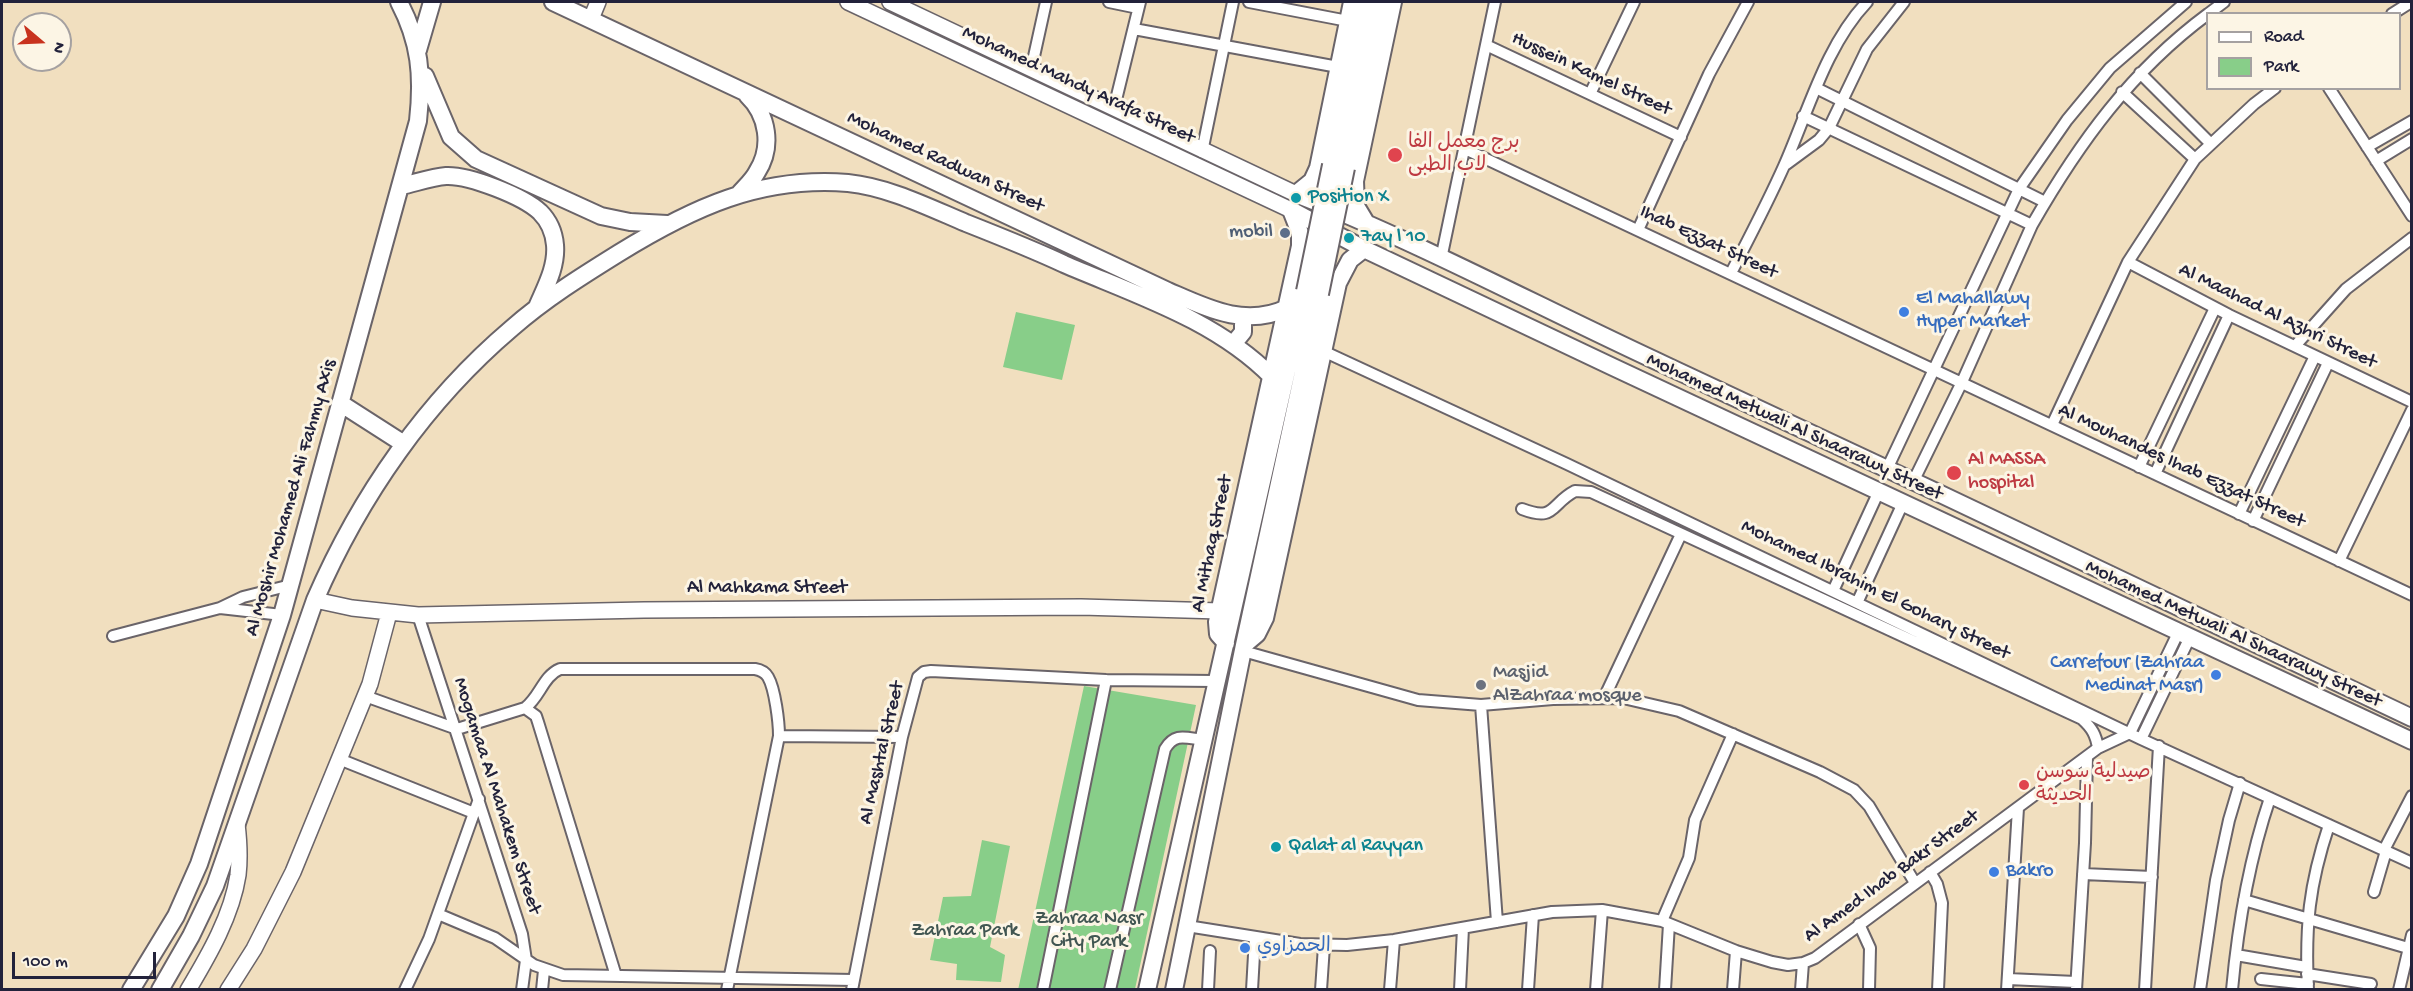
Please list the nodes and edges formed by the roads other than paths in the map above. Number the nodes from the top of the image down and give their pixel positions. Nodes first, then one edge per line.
1 (399, 2) edge
2 (432, 2) edge
3 (598, 2) edge
4 (848, 2) edge
5 (1046, 2) edge
6 (1109, 2) edge
7 (1233, 2) edge
8 (1248, 2) edge
9 (1352, 2) edge
10 (1365, 2) edge
11 (1381, 2) edge
12 (1393, 2) edge
13 (1495, 2) edge
14 (1634, 2) edge
15 (1748, 2) edge
16 (1867, 2) edge
17 (1904, 2) edge
18 (2186, 2) edge
19 (2224, 2) edge
20 (2411, 2) edge
21 (898, 3) edge
22 (565, 4) edge
23 (1139, 5) edge
24 (2211, 12) edge
25 (2395, 12) edge
26 (2206, 15) edge
27 (591, 19) junction
28 (1348, 21) junction
29 (1134, 29) junction
30 (1486, 45) junction
31 (1224, 46) junction
32 (419, 56) junction
33 (1338, 67) junction
34 (1031, 70) junction
35 (2140, 73) junction
36 (1816, 88) junction
37 (2272, 90) edge
38 (2330, 90) edge
39 (744, 91) junction
40 (2122, 92) junction
41 (1590, 94) junction
42 (1842, 101) junction
43 (1114, 108) junction
44 (1803, 116) junction
45 (2412, 121) edge
46 (1829, 128) junction
47 (1680, 137) junction
48 (2412, 139) edge
49 (2210, 143) junction
50 (2367, 147) junction
51 (1464, 149) junction
52 (1202, 152) junction
53 (2195, 159) junction
54 (2376, 160) junction
55 (1785, 165) junction
56 (1318, 168) junction
57 (1356, 181) junction
58 (401, 186) junction
59 (2019, 189) junction
60 (739, 194) junction
61 (1293, 202) junction
62 (2045, 202) junction
63 (2006, 213) junction
64 (2412, 216) edge
65 (1365, 221) junction
66 (668, 224) junction
67 (2032, 225) junction
68 (1638, 230) junction
69 (2412, 238) edge
70 (1364, 249) junction
71 (1441, 259) junction
72 (2128, 262) junction
73 (1296, 267) junction
74 (1460, 268) junction
75 (1731, 273) junction
76 (1340, 275) junction
77 (1488, 281) junction
78 (1451, 290) junction
79 (1479, 303) junction
80 (537, 307) junction
81 (1287, 308) junction
82 (2215, 308) junction
83 (2229, 315) junction
84 (1243, 318) junction
85 (1233, 343) junction
86 (2295, 346) junction
87 (1323, 351) junction
88 (2315, 356) junction
89 (2328, 363) junction
90 (1936, 369) junction
91 (1272, 377) junction
92 (1962, 382) junction
93 (2412, 402) edge
94 (340, 403) junction
95 (2412, 410) edge
96 (2052, 425) junction
97 (404, 444) junction
98 (2139, 467) junction
99 (1887, 469) junction
100 (2155, 474) junction
101 (1913, 482) junction
102 (1878, 491) junction
103 (1903, 503) junction
104 (1522, 509) dead end
105 (2239, 514) junction
106 (1994, 519) junction
107 (2253, 521) junction
108 (2019, 530) junction
109 (1681, 534) junction
110 (1985, 541) junction
111 (2009, 554) junction
112 (2339, 561) junction
113 (291, 585) junction
114 (1833, 591) junction
115 (2412, 595) edge
116 (315, 600) junction
117 (1857, 603) junction
118 (220, 608) junction
119 (1220, 610) junction
120 (389, 613) junction
121 (282, 615) junction
122 (418, 615) junction
123 (2184, 634) junction
124 (113, 636) dead end
125 (1226, 643) junction
126 (1243, 648) junction
127 (1106, 680) junction
128 (1216, 681) junction
129 (365, 696) junction
130 (1604, 698) junction
131 (1481, 705) junction
132 (525, 708) junction
133 (2412, 718) edge
134 (457, 729) junction
135 (2130, 733) junction
136 (1733, 734) junction
137 (778, 736) junction
138 (902, 737) junction
139 (2141, 738) junction
140 (1203, 740) junction
141 (2412, 741) edge
142 (2159, 746) junction
143 (2098, 748) junction
144 (2086, 757) junction
145 (339, 759) junction
146 (2240, 783) junction
147 (2412, 796) edge
148 (2270, 798) junction
149 (479, 799) junction
150 (2018, 808) junction
151 (474, 813) junction
152 (237, 823) junction
153 (2329, 825) junction
154 (2385, 850) junction
155 (2412, 863) edge
156 (1930, 872) junction
157 (2083, 874) junction
158 (2152, 877) junction
159 (1915, 883) junction
160 (2374, 892) dead end
161 (2244, 900) junction
162 (1602, 910) junction
163 (438, 914) junction
164 (1533, 915) junction
165 (2307, 918) junction
166 (1497, 922) junction
167 (1665, 923) junction
168 (1859, 924) junction
169 (1187, 926) junction
170 (1464, 928) junction
171 (2412, 935) edge
172 (1255, 937) junction
173 (1394, 940) junction
174 (1324, 946) junction
175 (2408, 948) junction
176 (1210, 951) dead end
177 (1736, 951) junction
178 (2236, 955) junction
179 (526, 960) junction
180 (1803, 963) junction
181 (544, 970) junction
182 (616, 976) junction
183 (729, 978) junction
184 (2261, 979) dead end
185 (2307, 979) edge
186 (2007, 984) edge
187 (2372, 984) dead end
188 (853, 985) edge
189 (2404, 985) edge
190 (2076, 986) edge
191 (131, 990) edge
192 (159, 990) edge
193 (188, 990) edge
194 (228, 990) edge
195 (405, 990) edge
196 (522, 990) edge
197 (542, 990) edge
198 (727, 990) edge
199 (1043, 990) edge
200 (1110, 990) edge
201 (1147, 990) edge
202 (1174, 990) edge
203 (1208, 990) edge
204 (1252, 990) edge
205 (1321, 990) edge
206 (1390, 990) edge
207 (1460, 990) edge
208 (1528, 990) edge
209 (1596, 990) edge
210 (1665, 990) edge
211 (1733, 990) edge
212 (1801, 990) edge
213 (1869, 990) edge
214 (1938, 990) edge
215 (2145, 990) edge
216 (2200, 990) edge
217 (2232, 990) edge

1 - 32 main road, Al Moshir Mohamed Ali Fahmy Axis
2 - 32 main road
3 - 27 street
4 - 61 street, Mohamed Mahdy Arafa Street
5 - 34 street
6 - 23 street
7 - 31 street
8 - 28 street
9 - 28 main road
10 - 125 main road, bridge
11 - 126 main road, bridge
12 - 57 main road
13 - 30 street
14 - 41 street
15 - 47 street
16 - 36 street
17 - 42 street
18 - 59 street
19 - 24 street
20 - 25 street
21 - 34 street, Mohamed Mahdy Arafa Street
22 - 27 main road
23 - 29 street
26 - 35 street
27 - 39 main road, Mohamed Radwan Street
28 - 33 main road
29 - 31 street
29 - 43 street
30 - 41 street, Hussein Kamel Street
30 - 51 street
31 - 33 street
31 - 52 street
32 - 58 main road, Al Moshir Mohamed Ali Fahmy Axis
32 - 66 main road
33 - 56 main road
34 - 43 street, Mohamed Mahdy Arafa Street
35 - 40 street
35 - 49 street
36 - 42 street
36 - 44 street
37 - 49 street
38 - 50 street
39 - 60 main road
39 - 84 main road, Mohamed Radwan Street
40 - 53 street
40 - 62 street
41 - 47 street, Hussein Kamel Street
42 - 46 street
42 - 59 street
43 - 52 street, Mohamed Mahdy Arafa Street
44 - 46 street
44 - 55 street
45 - 50 street
46 - 55 street
46 - 63 street
47 - 68 street
48 - 54 street
49 - 53 street
50 - 54 street
51 - 68 street, Ihab Ezzat Street
51 - 71 street
52 - 61 street, Mohamed Mahdy Arafa Street
53 - 72 street
54 - 64 street
55 - 75 street
56 - 57 main road
56 - 61 main road
57 - 65 main road
58 - 80 main road
58 - 94 main road, Al Moshir Mohamed Ali Fahmy Axis
59 - 62 street
59 - 63 street
60 - 66 main road
60 - 85 main road
61 - 65 main road, Mohamed Metwali Al Shaarawy Street
61 - 70 main road, Mohamed Metwali Al Shaarawy Street
61 - 73 main road, Al Mithaq Street
62 - 67 street
63 - 67 street
63 - 90 street
65 - 71 main road, Mohamed Metwali Al Shaarawy Street
66 - 80 main road
67 - 92 street
68 - 75 street, Ihab Ezzat Street
69 - 86 street
70 - 76 main road
70 - 78 main road, Mohamed Metwali Al Shaarawy Street
71 - 74 main road, Mohamed Metwali Al Shaarawy Street
72 - 82 street, Al Maahad Al Azhri Street
72 - 96 street
73 - 76 main road
73 - 81 main road, Al Mithaq Street
74 - 77 main road, Mohamed Metwali Al Shaarawy Street
74 - 78 main road
75 - 90 street, Ihab Ezzat Street
76 - 87 main road
77 - 79 main road
77 - 99 main road, Mohamed Metwali Al Shaarawy Street
78 - 79 main road, Mohamed Metwali Al Shaarawy Street
79 - 102 main road, Mohamed Metwali Al Shaarawy Street
80 - 97 main road
81 - 84 main road, Mohamed Radwan Street
81 - 91 main road, Al Mithaq Street
82 - 83 street, Al Maahad Al Azhri Street
82 - 98 street
83 - 86 street, Al Maahad Al Azhri Street
83 - 100 street
84 - 85 main road
85 - 91 main road
86 - 88 street, Al Maahad Al Azhri Street
87 - 114 street, Mohamed Ibrahim El Gohary Street
87 - 126 main road
88 - 89 street, Al Maahad Al Azhri Street
88 - 105 street
89 - 93 street, Al Maahad Al Azhri Street
89 - 107 street
90 - 92 street, Al Mouhandes Ihab Ezzat Street
90 - 99 street
91 - 119 main road, Al Mithaq Street
92 - 96 street, Al Mouhandes Ihab Ezzat Street
92 - 101 street
94 - 97 main road
94 - 113 main road, Al Moshir Mohamed Ali Fahmy Axis
95 - 112 street
96 - 98 street, Al Mouhandes Ihab Ezzat Street
97 - 116 main road
98 - 100 street, Al Mouhandes Ihab Ezzat Street
99 - 101 main road, Mohamed Metwali Al Shaarawy Street
100 - 105 street, Al Mouhandes Ihab Ezzat Street
101 - 106 main road, Mohamed Metwali Al Shaarawy Street
102 - 103 main road, Mohamed Metwali Al Shaarawy Street
102 - 114 street
103 - 110 main road, Mohamed Metwali Al Shaarawy Street
103 - 117 street
104 - 109 street
105 - 107 street, Al Mouhandes Ihab Ezzat Street
106 - 108 main road, Mohamed Metwali Al Shaarawy Street
106 - 110 main road
107 - 112 street, Al Mouhandes Ihab Ezzat Street
108 - 111 main road
108 - 133 main road, Mohamed Metwali Al Shaarawy Street
109 - 130 street
109 - 143 street
110 - 111 main road, Mohamed Metwali Al Shaarawy Street
111 - 123 main road, Mohamed Metwali Al Shaarawy Street
112 - 115 street, Al Mouhandes Ihab Ezzat Street
113 - 118 street
113 - 121 main road, Al Moshir Mohamed Ali Fahmy Axis
114 - 117 street, Mohamed Ibrahim El Gohary Street
116 - 120 street, Al Mahkama Street
116 - 152 main road
117 - 135 street, Mohamed Ibrahim El Gohary Street
118 - 121 street
118 - 124 street
119 - 122 street, Al Mahkama Street
119 - 125 main road, Al Mithaq Street
120 - 122 street, Al Mahkama Street
120 - 129 street
121 - 191 main road, Al Moshir Mohamed Ali Fahmy Axis
122 - 134 street, Mogamaa Al Mahakem Street
123 - 135 street
123 - 139 street
123 - 141 main road, Mohamed Metwali Al Shaarawy Street
125 - 128 main road
126 - 131 street
126 - 169 main road
127 - 128 street, Al Mashtal Street
127 - 138 street, Al Mashtal Street
127 - 199 street
128 - 140 main road
129 - 134 street
129 - 145 street
130 - 131 street
130 - 136 street
131 - 166 street
132 - 134 street
132 - 137 street
132 - 182 street
134 - 149 street, Mogamaa Al Mahakem Street
135 - 139 street, Mohamed Ibrahim El Gohary Street
135 - 143 street, Al Amed Ihab Bakr Street
136 - 159 street
136 - 167 street
137 - 138 street
137 - 183 street
138 - 188 street, Al Mashtal Street
139 - 142 street, Mohamed Ibrahim El Gohary Street
140 - 200 street
140 - 201 main road
142 - 146 street, Mohamed Ibrahim El Gohary Street
142 - 158 street
143 - 144 street, Al Amed Ihab Bakr Street
144 - 150 street, Al Amed Ihab Bakr Street
144 - 157 street
145 - 151 street
145 - 194 street
146 - 148 street, Mohamed Ibrahim El Gohary Street
146 - 216 street
147 - 154 street
148 - 153 street, Mohamed Ibrahim El Gohary Street
148 - 161 street
149 - 151 street
149 - 179 street, Mogamaa Al Mahakem Street
150 - 156 street, Al Amed Ihab Bakr Street
150 - 186 street
151 - 163 street
152 - 192 main road
152 - 193 street
153 - 154 street, Mohamed Ibrahim El Gohary Street
153 - 165 street
154 - 155 street, Mohamed Ibrahim El Gohary Street
154 - 160 street
156 - 159 street, Al Amed Ihab Bakr Street
156 - 214 street
157 - 158 street
157 - 190 street
158 - 215 street
159 - 168 street, Al Amed Ihab Bakr Street
161 - 165 street
161 - 178 street
162 - 164 street, Al Amed Ihab Bakr Street
162 - 167 street, Al Amed Ihab Bakr Street
162 - 209 street
163 - 179 street
163 - 195 street
164 - 166 street, Al Amed Ihab Bakr Street
164 - 208 street
165 - 175 street
165 - 185 street
166 - 170 street, Al Amed Ihab Bakr Street
167 - 177 street, Al Amed Ihab Bakr Street
167 - 210 street
168 - 180 street, Al Amed Ihab Bakr Street
168 - 213 street
169 - 172 street, Al Amed Ihab Bakr Street
169 - 202 main road
170 - 173 street, Al Amed Ihab Bakr Street
170 - 207 street
171 - 175 street
172 - 174 street, Al Amed Ihab Bakr Street
172 - 204 street
173 - 174 street, Al Amed Ihab Bakr Street
173 - 206 street
174 - 205 street
175 - 189 street
176 - 203 street
177 - 180 street, Al Amed Ihab Bakr Street
177 - 211 street
178 - 185 street
178 - 217 street
179 - 181 street
179 - 196 street, Mogamaa Al Mahakem Street
180 - 212 street
181 - 182 street
181 - 197 street
182 - 183 street
183 - 188 street
183 - 198 street
184 - 185 street
185 - 187 street
186 - 190 street

